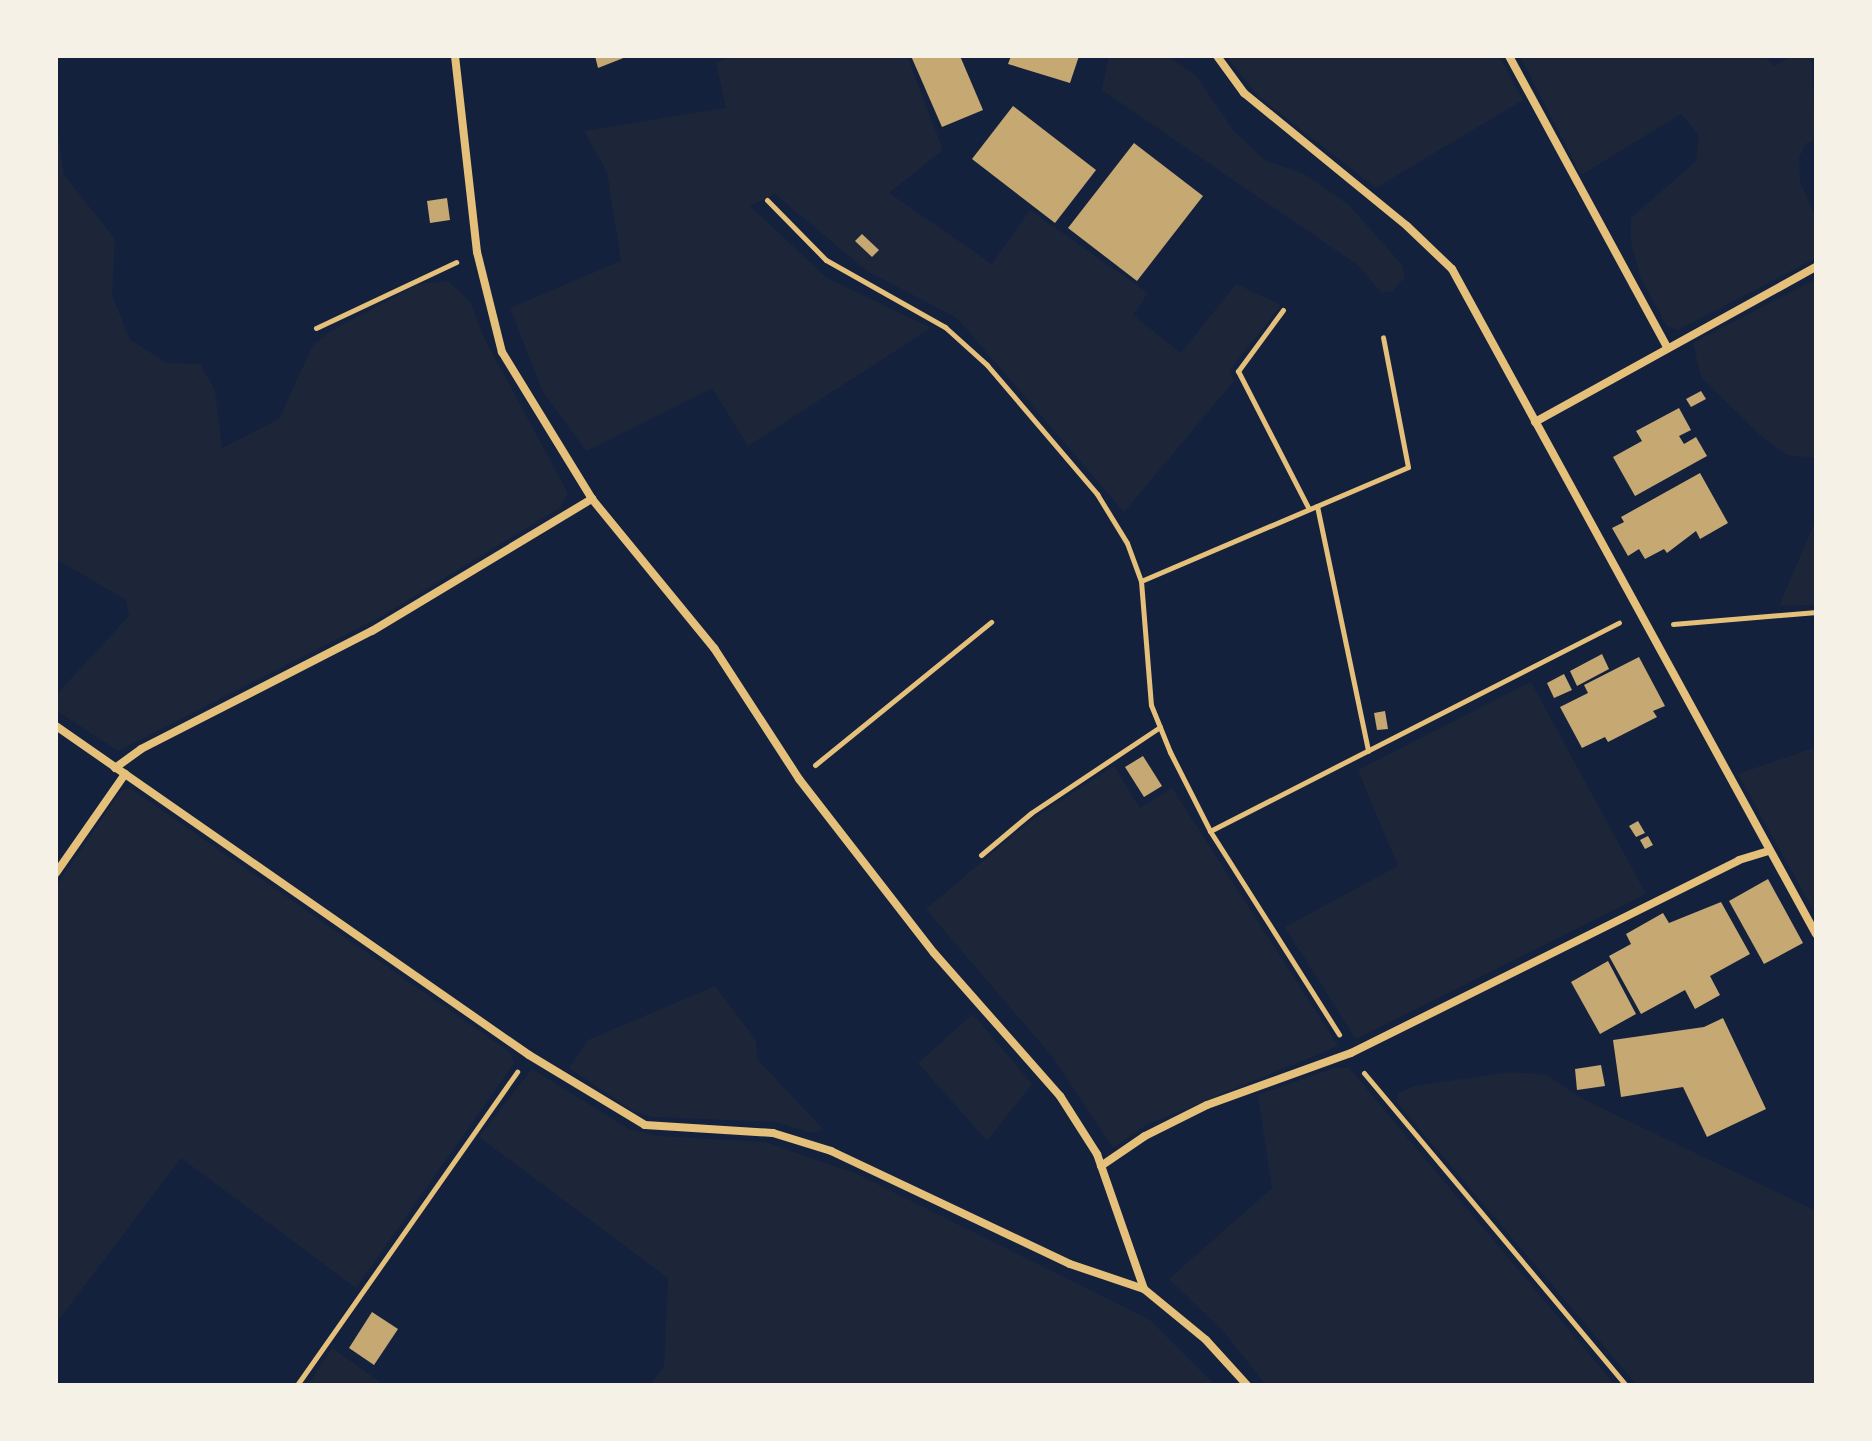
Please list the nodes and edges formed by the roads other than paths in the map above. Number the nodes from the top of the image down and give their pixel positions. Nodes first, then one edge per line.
1 (455, 56) edge
2 (1217, 56) edge
3 (1509, 56) edge
4 (1816, 267) edge
5 (1667, 347) junction
6 (1535, 422) junction
7 (592, 499) junction
8 (56, 726) edge
9 (115, 768) junction
10 (125, 774) junction
11 (1768, 851) junction
12 (56, 873) edge
13 (1816, 934) edge
14 (1101, 1166) junction
15 (1144, 1289) junction
16 (1247, 1385) edge

1 - 7 street
2 - 6 street
3 - 5 street
4 - 5 street
5 - 6 street
6 - 11 street
7 - 9 street
7 - 14 street
8 - 9 street
9 - 10 street
10 - 12 street
10 - 15 street
11 - 13 street
11 - 14 street
14 - 15 street
15 - 16 street

